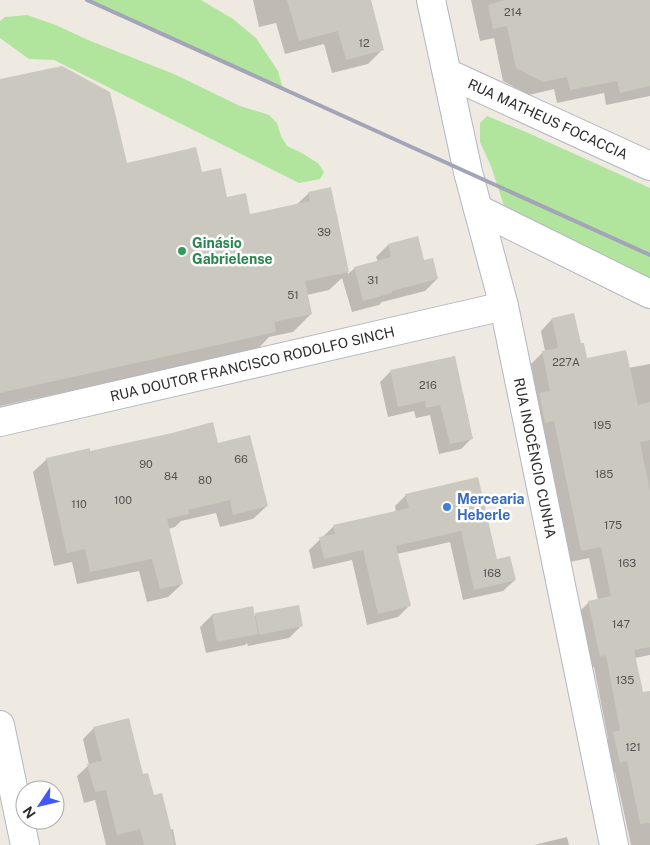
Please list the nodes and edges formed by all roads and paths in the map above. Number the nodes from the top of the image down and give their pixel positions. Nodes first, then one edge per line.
1 (431, 0) edge
2 (447, 73) junction
3 (650, 166) edge
4 (478, 209) junction
5 (650, 294) edge
6 (504, 306) junction
7 (0, 422) edge
8 (0, 725) edge
9 (4, 762) edge
10 (25, 845) edge
11 (614, 845) edge

1 - 2 street, RUA INOCÊNCIO CUNHA
2 - 3 street, RUA MATHEUS FOCACCIA
2 - 4 street, RUA INOCÊNCIO CUNHA
4 - 5 street
4 - 6 street, RUA INOCÊNCIO CUNHA
6 - 7 street, RUA DOUTOR FRANCISCO RODOLFO SINCH
6 - 11 street, RUA INOCÊNCIO CUNHA
8 - 9 street
9 - 10 street

